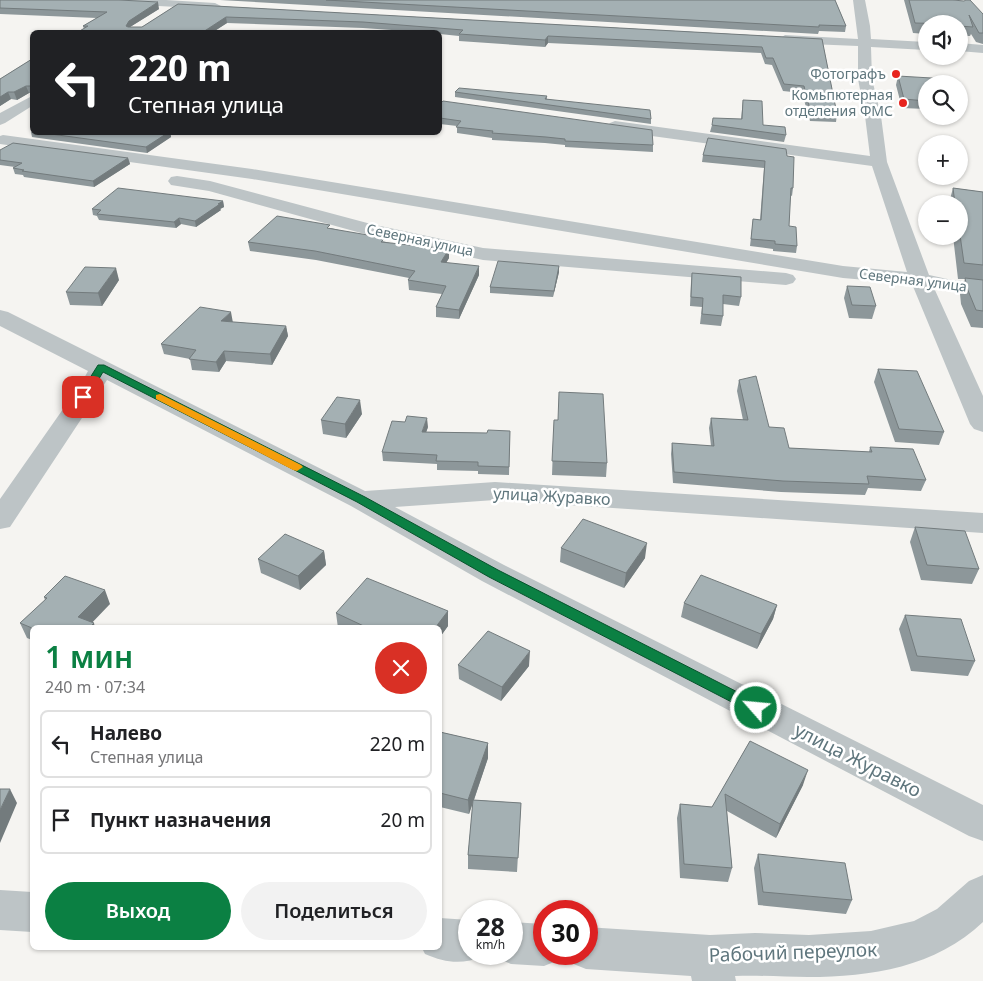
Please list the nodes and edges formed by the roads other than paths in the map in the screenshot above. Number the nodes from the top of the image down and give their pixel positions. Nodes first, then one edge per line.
1 (102, 0) edge
2 (855, 0) edge
3 (181, 2) edge
4 (225, 7) edge
5 (163, 14) edge
6 (776, 38) edge
7 (865, 44) junction
8 (918, 46) edge
9 (968, 48) edge
10 (983, 49) edge
11 (30, 101) edge
12 (3, 116) edge
13 (601, 124) edge
14 (2, 139) edge
15 (879, 162) junction
16 (843, 272) junction
17 (920, 279) junction
18 (983, 289) edge
19 (0, 316) edge
20 (101, 368) junction
21 (983, 424) edge
22 (361, 500) junction
23 (0, 520) edge
24 (983, 523) edge
25 (983, 824) edge
26 (983, 895) edge
27 (0, 910) edge
28 (30, 912) edge
29 (442, 939) edge
30 (458, 940) edge
31 (598, 950) edge
32 (712, 969) edge

1 - 3 street
2 - 7 street
3 - 4 street
3 - 5 street
6 - 7 street
7 - 8 street
7 - 15 street
9 - 10 street
11 - 12 street
13 - 15 street
14 - 16 street, Северная улица
14 - 16 street, Северная улица
15 - 17 street
16 - 17 street, Северная улица
17 - 18 street, Северная улица
17 - 21 street
19 - 20 street, улица Журавко
20 - 22 street, улица Журавко
20 - 23 street
22 - 24 street, улица Журавко
22 - 25 street, улица Журавко
26 - 32 street, Рабочий переулок
27 - 28 street
29 - 30 street
31 - 32 street, Рабочий переулок

